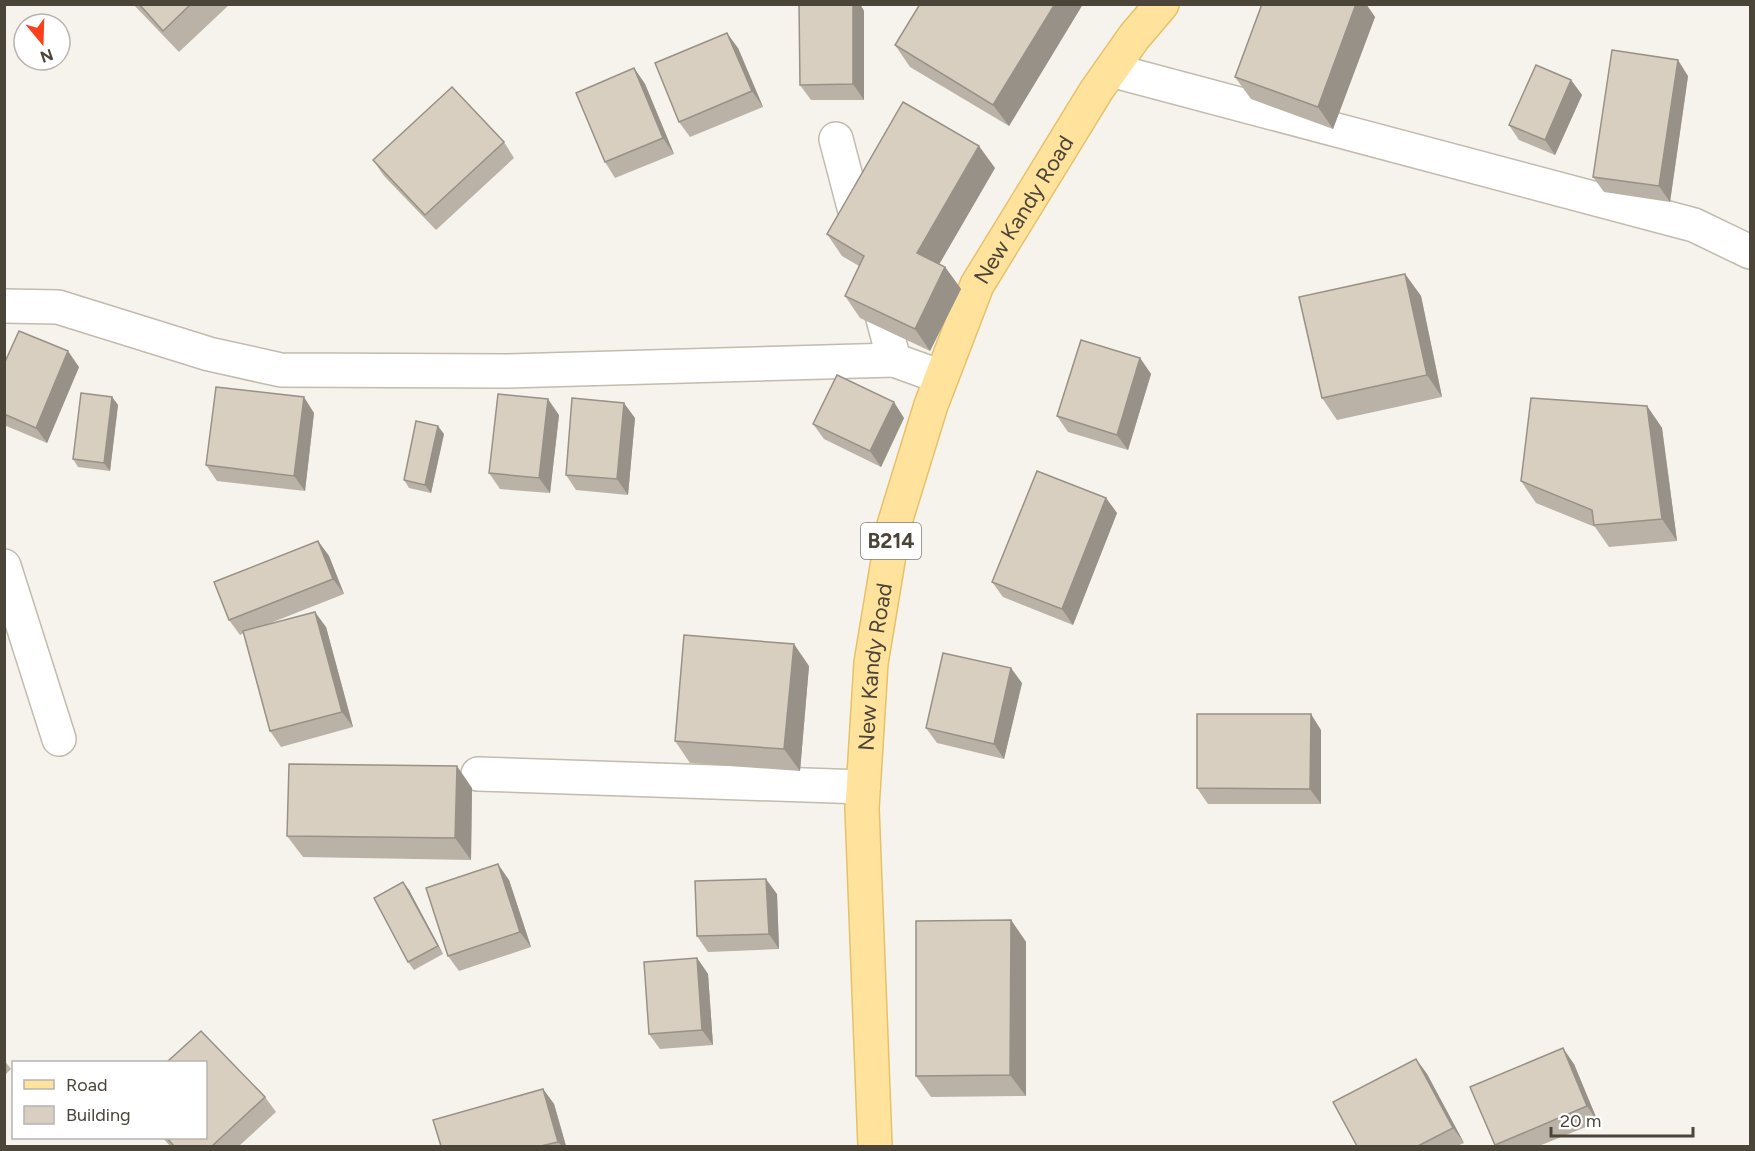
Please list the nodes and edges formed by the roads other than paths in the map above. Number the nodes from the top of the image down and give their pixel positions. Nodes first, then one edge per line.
1 (1162, 4) edge
2 (1111, 70) junction
3 (836, 138) dead end
4 (1750, 252) edge
5 (4, 306) edge
6 (894, 360) junction
7 (941, 377) junction
8 (4, 566) edge
9 (59, 739) dead end
10 (478, 774) dead end
11 (863, 787) junction
12 (875, 1146) edge

1 - 2 main road, New Kandy Road / B214
2 - 4 street
2 - 7 main road, New Kandy Road / B214
3 - 6 street
5 - 6 street
6 - 7 street
7 - 11 main road, New Kandy Road / B214
8 - 9 street
10 - 11 street
11 - 12 main road, New Kandy Road / B214

